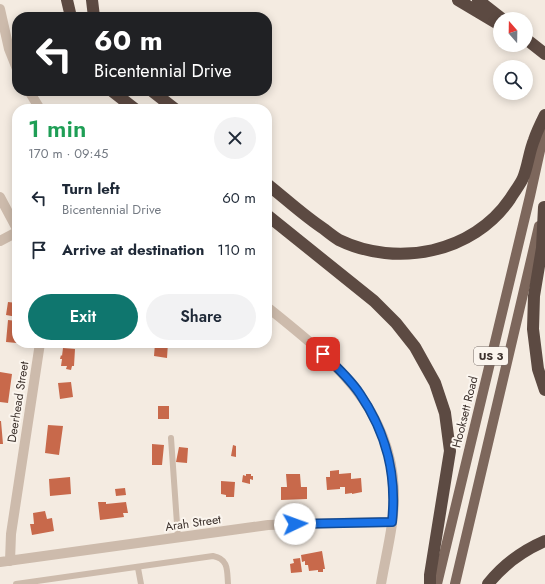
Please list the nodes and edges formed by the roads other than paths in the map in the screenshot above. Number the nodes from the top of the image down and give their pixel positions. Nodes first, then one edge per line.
1 (67, 0) edge
2 (92, 0) edge
3 (458, 0) edge
4 (478, 0) edge
5 (0, 9) edge
6 (70, 12) edge
7 (93, 12) edge
8 (493, 12) edge
9 (493, 21) edge
10 (12, 56) edge
11 (118, 96) edge
12 (158, 96) edge
13 (129, 104) edge
14 (169, 104) edge
15 (545, 115) edge
16 (545, 128) edge
17 (272, 188) edge
18 (0, 197) edge
19 (544, 205) edge
20 (272, 219) edge
21 (12, 220) edge
22 (12, 235) edge
23 (0, 241) edge
24 (272, 311) edge
25 (39, 348) edge
26 (545, 390) edge
27 (171, 438) dead end
28 (392, 522) junction
29 (178, 538) junction
30 (545, 542) edge
31 (5, 561) edge
32 (138, 568) junction
33 (16, 584) edge
34 (141, 584) edge
35 (228, 584) edge
36 (381, 584) edge
37 (430, 584) edge
38 (437, 584) edge
39 (455, 584) edge
40 (488, 584) edge

1 - 6 highway
2 - 7 highway
3 - 9 highway
4 - 8 highway
5 - 10 street
11 - 13 highway
12 - 14 highway
15 - 17 highway
16 - 38 main road, Hooksett Road / US 3
18 - 21 street
19 - 26 highway
19 - 39 main road, US 3
20 - 37 highway
22 - 23 street
24 - 28 street
25 - 31 street, Deerhead Street
27 - 29 lane
28 - 29 street, Arah Street
28 - 36 street
29 - 31 street, Arah Street
30 - 40 highway
32 - 33 lane
32 - 34 lane
32 - 35 lane

